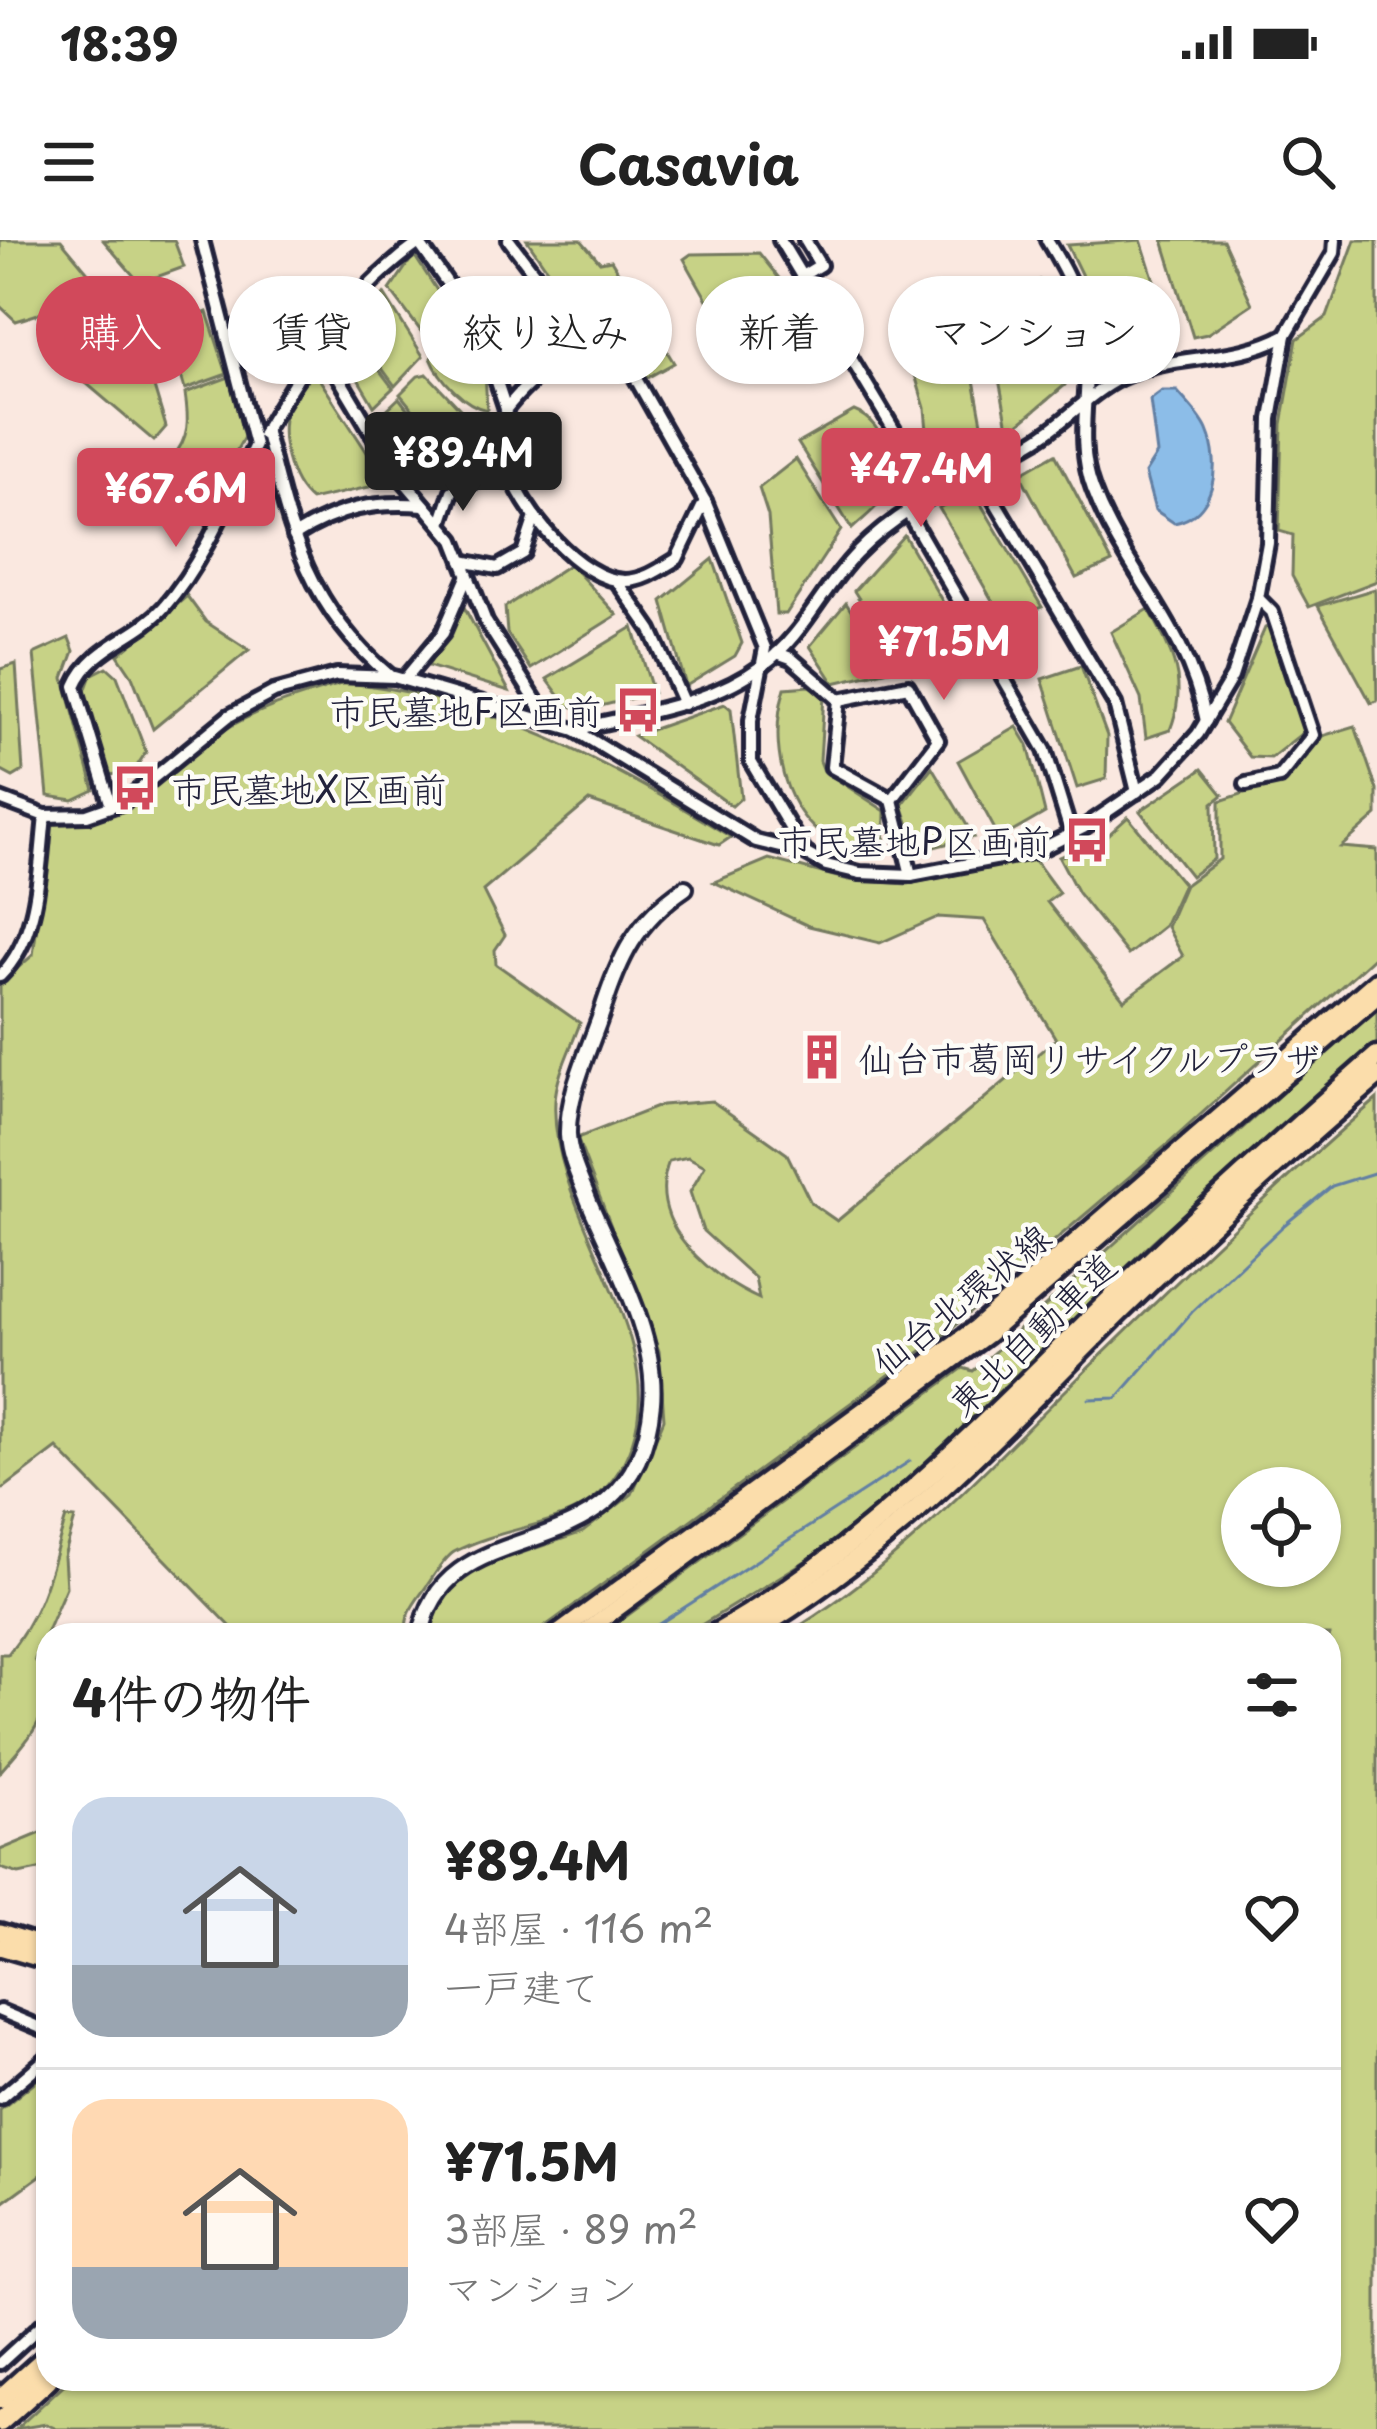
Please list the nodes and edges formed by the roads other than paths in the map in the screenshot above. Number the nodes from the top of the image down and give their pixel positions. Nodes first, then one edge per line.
1 (202, 240) edge
2 (509, 240) edge
3 (779, 240) edge
4 (805, 240) edge
5 (1047, 240) edge
6 (1335, 240) edge
7 (421, 241) edge
8 (376, 276) edge
9 (443, 276) edge
10 (536, 276) edge
11 (802, 276) joint
12 (1286, 334) junction
13 (864, 380) edge
14 (292, 384) edge
15 (342, 384) edge
16 (499, 384) edge
17 (528, 384) edge
18 (639, 384) edge
19 (1084, 405) junction
20 (506, 409) junction
21 (265, 430) junction
22 (256, 446) junction
23 (977, 471) junction
24 (515, 483) junction
25 (705, 501) junction
26 (424, 505) junction
27 (907, 511) junction
28 (535, 517) junction
29 (441, 524) junction
30 (294, 536) junction
31 (462, 561) junction
32 (467, 576) junction
33 (616, 579) junction
34 (1258, 598) junction
35 (777, 652) junction
36 (761, 667) junction
37 (398, 679) junction
38 (839, 700) junction
39 (684, 704) junction
40 (548, 720) junction
41 (1206, 721) junction
42 (574, 730) junction
43 (1246, 784) dead end
44 (1137, 792) junction
45 (0, 799) edge
46 (892, 800) junction
47 (111, 806) junction
48 (45, 816) junction
49 (1070, 834) junction
50 (805, 853) junction
51 (910, 875) junction
52 (685, 888) dead end
53 (0, 976) edge
54 (1377, 980) edge
55 (1377, 996) edge
56 (1377, 1056) edge
57 (1377, 1076) edge
58 (424, 1623) edge
59 (585, 1623) edge
60 (586, 1623) edge
61 (735, 1623) edge
62 (766, 1623) edge
63 (0, 1932) edge
64 (36, 1943) edge
65 (0, 1947) edge
66 (36, 1958) edge
67 (0, 2011) edge
68 (36, 2026) edge
69 (36, 2066) edge
70 (0, 2098) edge
71 (36, 2330) edge
72 (0, 2363) edge
73 (36, 2367) edge
74 (36, 2390) edge
75 (0, 2399) edge
76 (0, 2422) edge

1 - 22 street
2 - 10 street
3 - 11 street
4 - 11 street
5 - 19 street
6 - 12 street
7 - 8 street
7 - 9 street
12 - 19 street
12 - 34 street
13 - 27 street
14 - 21 street
15 - 26 street
16 - 20 street
17 - 20 street
18 - 25 street
19 - 23 street
19 - 41 street
20 - 24 street
21 - 22 street
21 - 30 street
22 - 47 street
23 - 27 street
23 - 44 street
24 - 28 street
24 - 29 street
25 - 33 street
25 - 36 street
26 - 29 street
26 - 30 street
27 - 35 street
27 - 49 street
28 - 31 street
28 - 33 street
29 - 31 street
30 - 37 street
31 - 32 street
32 - 37 street
32 - 40 street
33 - 39 street
34 - 41 street
34 - 43 street
35 - 36 street
35 - 38 street
36 - 39 street
36 - 50 street
37 - 40 street
37 - 47 street
38 - 46 street
38 - 46 street
39 - 42 street
40 - 42 street
41 - 44 street
42 - 50 street
44 - 49 street
45 - 48 street
46 - 51 street
47 - 48 street
48 - 53 street
49 - 51 street
50 - 51 street
52 - 58 street
54 - 59 main road, 仙台北環状線
55 - 60 main road, 仙台北環状線
56 - 61 highway, 東北自動車道
57 - 62 highway, 東北自動車道
63 - 64 main road
65 - 66 main road
67 - 68 street
69 - 70 street
71 - 72 street
73 - 75 highway
74 - 76 highway

